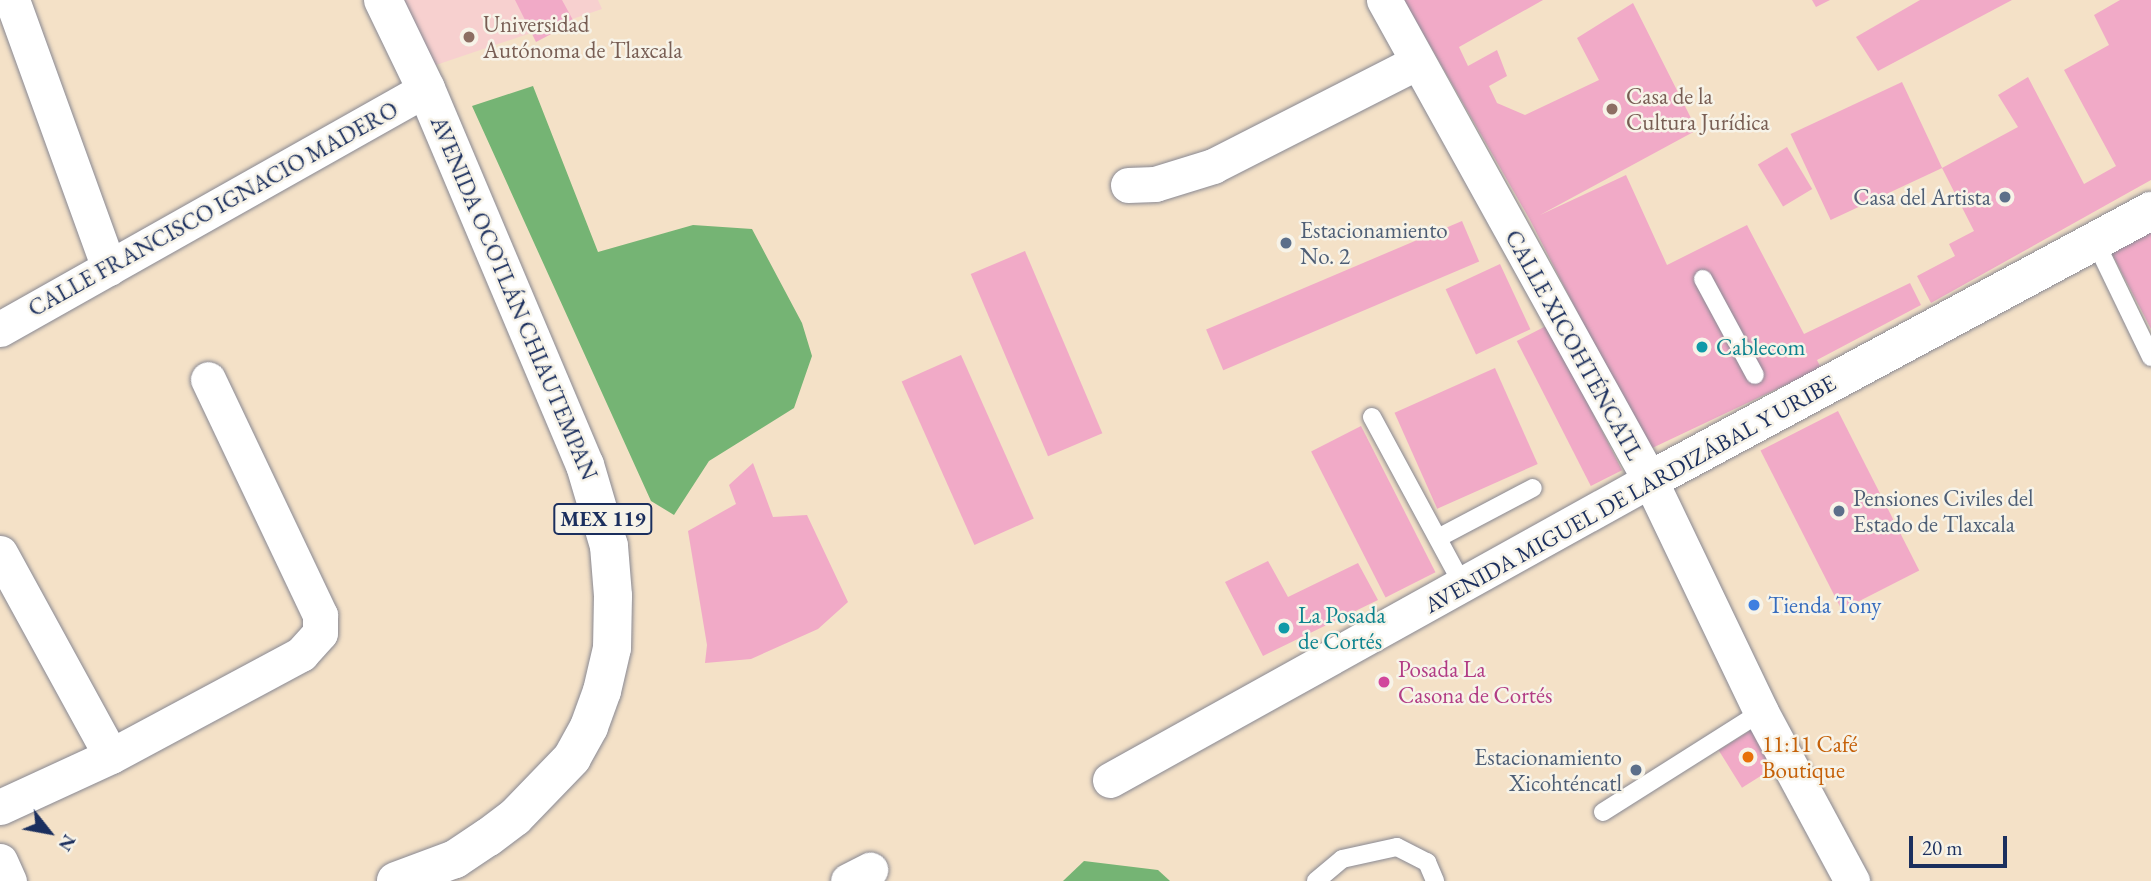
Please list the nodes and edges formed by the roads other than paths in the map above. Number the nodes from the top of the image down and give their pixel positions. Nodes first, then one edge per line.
1 (12, 0) edge
2 (383, 0) edge
3 (1384, 0) edge
4 (1417, 62) junction
5 (426, 89) junction
6 (1128, 185) dead end
7 (2151, 211) edge
8 (2095, 242) junction
9 (109, 268) junction
10 (1703, 279) dead end
11 (0, 328) edge
12 (2151, 357) edge
13 (1755, 375) dead end
14 (208, 379) dead end
15 (1372, 417) dead end
16 (1650, 480) junction
17 (1533, 488) dead end
18 (1438, 538) junction
19 (0, 553) edge
20 (1463, 585) junction
21 (1761, 712) junction
22 (111, 756) junction
23 (1110, 780) dead end
24 (0, 807) edge
25 (1603, 812) dead end
26 (0, 860) edge
27 (9, 881) edge
28 (396, 881) edge
29 (1316, 881) edge
30 (1435, 881) edge
31 (1852, 881) edge

1 - 9 street
2 - 5 main road, AVENIDA OCOTLÁN CHIAUTEMPAN / MEX 119
3 - 4 street, CALLE XICOHTÉNCATL
4 - 6 street
4 - 16 street, CALLE XICOHTÉNCATL
5 - 9 street, CALLE FRANCISCO IGNACIO MADERO
5 - 28 main road, AVENIDA OCOTLÁN CHIAUTEMPAN / MEX 119
7 - 8 main road, AVENIDA MIGUEL DE LARDIZÁBAL Y URIBE
8 - 12 lane
8 - 16 main road, AVENIDA MIGUEL DE LARDIZÁBAL Y URIBE
9 - 11 street, CALLE FRANCISCO IGNACIO MADERO
10 - 13 lane
14 - 22 street
15 - 18 lane
16 - 20 street, AVENIDA MIGUEL DE LARDIZÁBAL Y URIBE
16 - 21 street, CALLE XICOHTÉNCATL
17 - 18 lane
18 - 20 lane
19 - 22 street
20 - 23 street, AVENIDA MIGUEL DE LARDIZÁBAL Y URIBE
21 - 25 lane
21 - 31 street, CALLE XICOHTÉNCATL
22 - 24 street
26 - 27 street
29 - 30 lane

